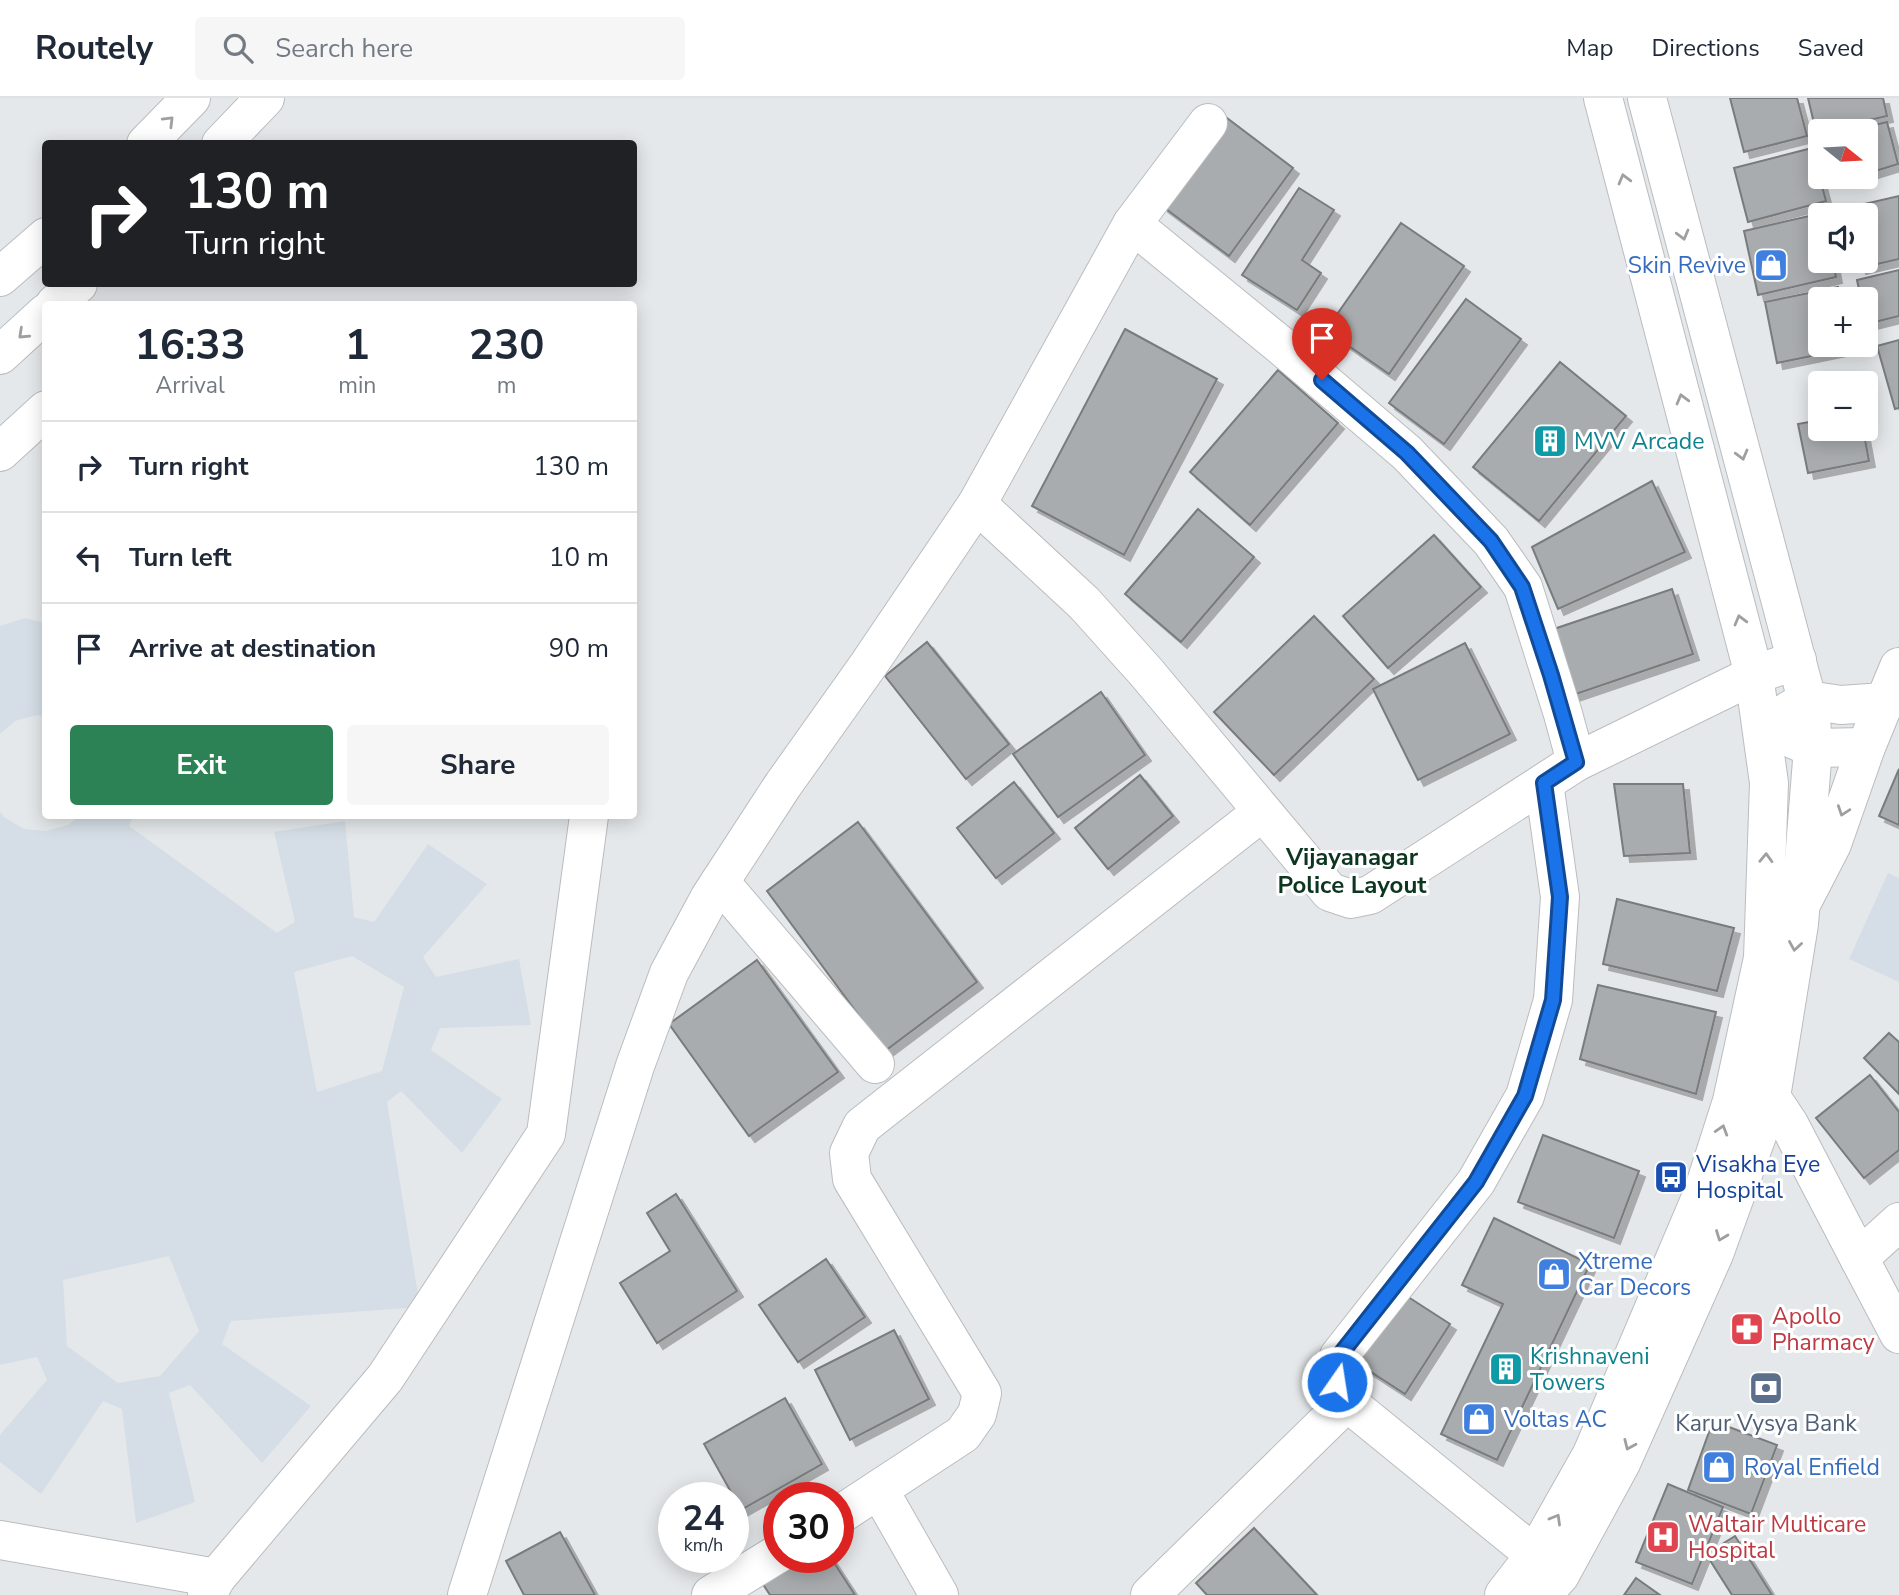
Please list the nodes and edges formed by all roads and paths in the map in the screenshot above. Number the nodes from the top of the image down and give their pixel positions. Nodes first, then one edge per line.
1 (191, 98) edge
2 (265, 98) edge
3 (1603, 98) edge
4 (1647, 98) edge
5 (1208, 123) dead end
6 (150, 140) edge
7 (226, 140) edge
8 (1132, 224) junction
9 (42, 240) edge
10 (0, 277) edge
11 (75, 287) edge
12 (58, 301) edge
13 (42, 317) edge
14 (0, 355) edge
15 (42, 414) edge
16 (0, 452) edge
17 (977, 505) junction
18 (1797, 660) junction
19 (1899, 667) edge
20 (1754, 675) junction
21 (1807, 700) junction
22 (1883, 702) junction
23 (1763, 726) junction
24 (1866, 747) junction
25 (1812, 748) junction
26 (1576, 762) junction
27 (1544, 783) junction
28 (1262, 812) junction
29 (589, 819) edge
30 (720, 882) junction
31 (1800, 906) junction
32 (875, 1064) dead end
33 (1738, 1073) junction
34 (1771, 1097) junction
35 (1899, 1222) edge
36 (1859, 1258) junction
37 (1899, 1334) edge
38 (1347, 1402) junction
39 (879, 1490) junction
40 (854, 1506) edge
41 (0, 1540) edge
42 (1535, 1555) junction
43 (763, 1563) edge
44 (211, 1587) edge
45 (467, 1595) edge
46 (711, 1595) edge
47 (939, 1595) edge
48 (1150, 1595) edge
49 (1504, 1595) edge
50 (1542, 1595) edge

6 -> 1 street
2 - 7 street
20 -> 3 street
4 -> 18 street
5 - 8 street
8 - 17 street
8 - 26 street
9 - 10 street
11 - 12 street
13 -> 14 street
15 - 16 street
17 - 28 street
17 - 30 street
18 - 20 street
18 - 21 street
19 - 22 street
20 - 23 street
20 - 26 street
21 - 22 street
21 - 23 street
21 - 25 street
22 - 24 street
23 - 25 street
33 -> 23 street
24 - 25 street
24 -> 31 street
25 - 31 street
26 - 27 street
27 - 28 street
27 - 38 street
28 - 39 street
29 - 44 street
30 - 32 street
30 - 45 street
31 -> 34 street
33 - 34 street
42 -> 33 street
34 - 36 street
34 -> 50 street
35 - 36 street
36 - 37 street
38 - 42 street
38 - 48 street
39 - 40 street
39 - 47 street
41 - 44 street
42 - 49 street
43 - 46 street

